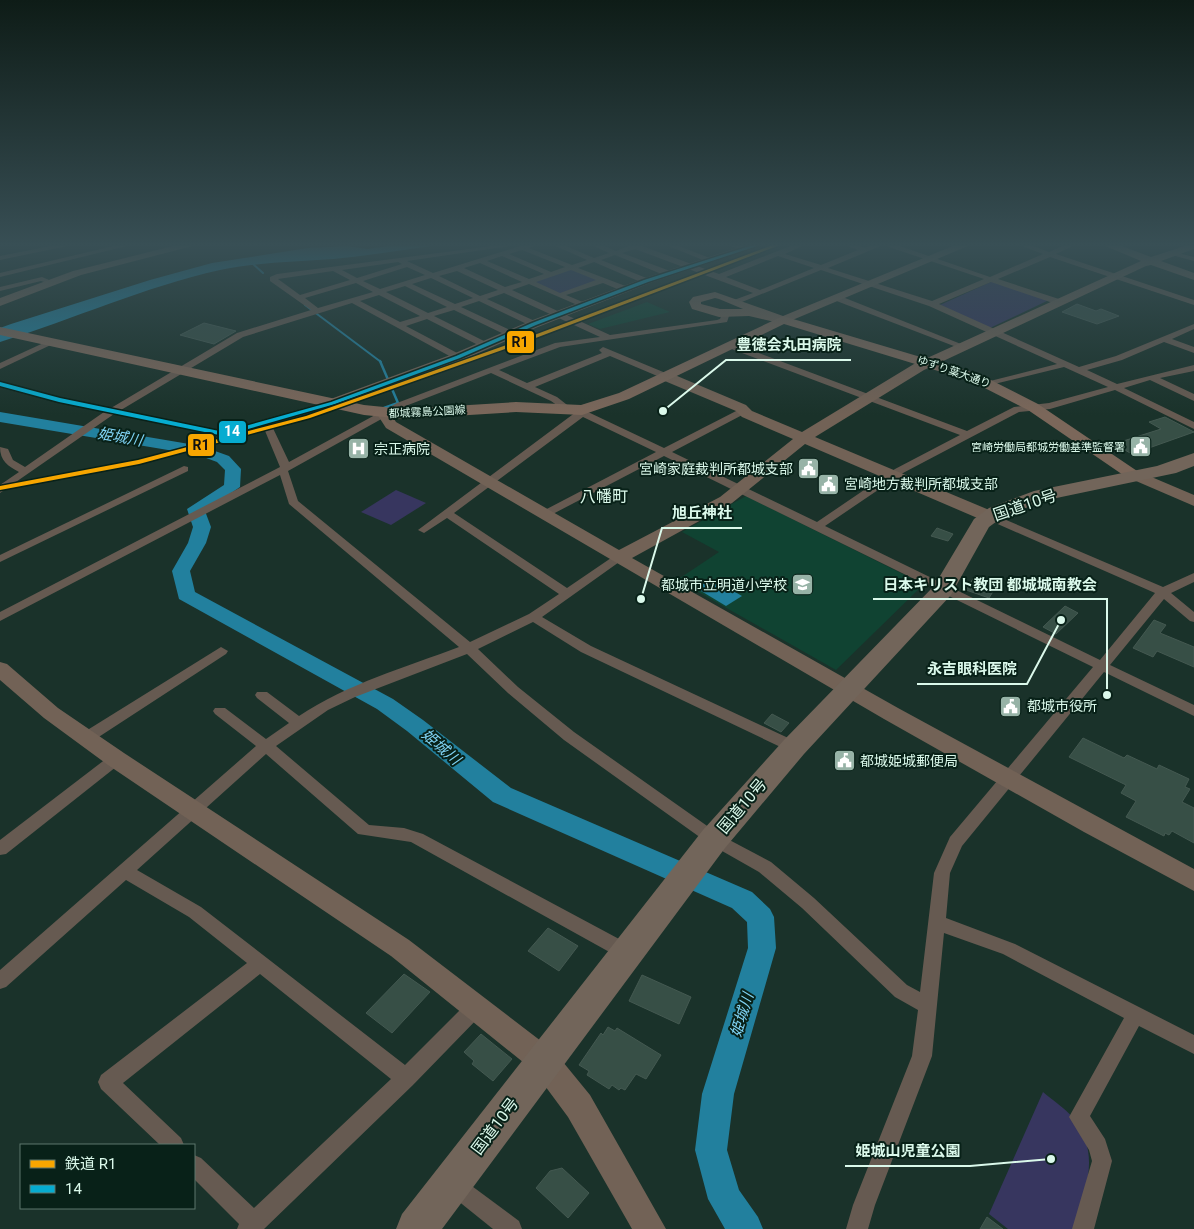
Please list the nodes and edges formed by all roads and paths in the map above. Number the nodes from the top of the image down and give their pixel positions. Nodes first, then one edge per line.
1 (301, 300) edge
2 (352, 300) edge
3 (353, 300) edge
4 (396, 300) edge
5 (440, 300) edge
6 (473, 300) edge
7 (485, 300) edge
8 (528, 300) edge
9 (572, 300) edge
10 (594, 300) edge
11 (696, 300) edge
12 (730, 300) edge
13 (741, 300) edge
14 (831, 300) edge
15 (843, 300) edge
16 (921, 300) edge
17 (940, 300) edge
18 (1054, 300) edge
19 (1063, 300) edge
20 (737, 302) junction
21 (1059, 302) junction
22 (932, 304) junction
23 (582, 305) junction
24 (454, 307) junction
25 (314, 312) junction
26 (726, 313) junction
27 (559, 314) junction
28 (428, 316) junction
29 (783, 320) junction
30 (534, 324) junction
31 (400, 325) junction
32 (1194, 326) edge
33 (0, 331) edge
34 (993, 332) junction
35 (511, 334) junction
36 (610, 338) junction
37 (1165, 339) junction
38 (583, 341) junction
39 (51, 342) junction
40 (729, 344) junction
41 (485, 345) junction
42 (962, 346) junction
43 (1194, 350) edge
44 (609, 353) junction
45 (458, 357) junction
46 (928, 362) junction
47 (1065, 364) junction
48 (0, 366) edge
49 (1194, 368) edge
50 (180, 370) junction
51 (491, 370) junction
52 (1079, 370) junction
53 (665, 376) junction
54 (1151, 377) junction
55 (390, 382) joint
56 (0, 384) edge
57 (989, 384) junction
58 (526, 387) junction
59 (1116, 387) junction
60 (869, 397) junction
61 (1194, 398) edge
62 (333, 403) junction
63 (1033, 408) junction
64 (575, 410) junction
65 (743, 410) junction
66 (112, 411) junction
67 (384, 414) junction
68 (266, 423) junction
69 (1194, 426) edge
70 (966, 434) junction
71 (803, 438) junction
72 (0, 450) edge
73 (1194, 451) edge
74 (663, 452) junction
75 (1194, 459) edge
76 (184, 469) dead end
77 (284, 469) junction
78 (26, 472) junction
79 (1135, 475) junction
80 (892, 476) junction
81 (488, 481) junction
82 (740, 488) junction
83 (0, 490) edge
84 (1194, 501) edge
85 (446, 513) junction
86 (545, 514) junction
87 (988, 516) junction
88 (817, 527) junction
89 (424, 530) dead end
90 (618, 558) junction
91 (0, 559) edge
92 (1194, 577) edge
93 (943, 590) junction
94 (1163, 592) junction
95 (566, 593) junction
96 (0, 617) edge
97 (533, 617) junction
98 (1194, 618) edge
99 (469, 648) junction
100 (222, 651) dead end
101 (1101, 666) junction
102 (0, 669) edge
103 (848, 691) junction
104 (262, 695) dead end
105 (220, 711) dead end
106 (1194, 711) edge
107 (300, 724) junction
108 (86, 738) junction
109 (266, 746) junction
110 (794, 747) junction
111 (116, 759) junction
112 (1007, 780) junction
113 (192, 811) junction
114 (714, 838) junction
115 (0, 849) edge
116 (124, 871) junction
117 (1194, 881) edge
118 (936, 922) junction
119 (628, 953) junction
120 (259, 964) junction
121 (0, 981) edge
122 (928, 1006) junction
123 (475, 1008) junction
124 (1136, 1014) junction
125 (1194, 1045) edge
126 (544, 1062) junction
127 (406, 1078) junction
128 (173, 1144) edge
129 (195, 1166) edge
130 (452, 1183) junction
131 (251, 1226) edge
132 (417, 1229) edge
133 (511, 1229) edge
134 (650, 1229) edge
135 (858, 1229) edge
136 (1083, 1229) edge

1 - 25 street
2 - 25 street
3 - 31 street
4 - 28 street
5 - 24 street
6 - 24 street
7 - 30 street
8 - 27 street
9 - 23 street
10 - 23 street
11 - 26 street
12 - 20 street
13 - 20 street
14 - 29 street
15 - 42 street
16 - 22 street
17 - 22 street
18 - 21 street
19 - 21 street
20 - 29 street
21 - 34 street
22 - 34 street
23 - 27 street
24 - 28 street
24 - 35 street
25 - 50 street
26 - 29 street
26 - 36 street
27 - 30 street
27 - 36 street
28 - 31 street
28 - 41 street
29 - 40 main road, 都城霧島公園線
29 - 46 main road, ゆずり葉大通り
30 - 35 street
31 - 45 street
32 - 37 street
33 - 39 main road, 都城霧島公園線
34 - 42 street
34 - 47 street
35 - 41 street
36 - 38 street
37 - 43 street
37 - 52 street
38 - 44 street
38 - 51 street
39 - 48 street
39 - 50 main road, 都城霧島公園線
40 - 53 main road, 都城霧島公園線
40 - 60 street
41 - 45 street
42 - 46 street
44 - 53 street
44 - 58 street
45 - 55 street
46 - 57 main road, ゆずり葉大通り
46 - 60 street
47 - 52 street
47 - 57 street
49 - 54 street
50 - 62 main road, 都城霧島公園線
50 - 66 street
51 - 58 street
51 - 67 street
52 - 59 street
53 - 64 main road, 都城霧島公園線
53 - 65 street
54 - 59 street
54 - 61 street
55 - 62 street
56 - 66 street
57 - 63 main road, ゆずり葉大通り
58 - 64 street
59 - 63 street
59 - 69 street
60 - 70 street
60 - 71 street
62 - 67 main road, 都城霧島公園線
62 - 68 street
63 - 70 street
63 - 79 main road, ゆずり葉大通り
64 - 67 main road, 都城霧島公園線
64 - 74 street
64 - 81 street
65 - 71 street
65 - 74 street
66 - 68 street
66 - 78 street
67 - 77 street
67 - 81 street
68 - 77 street
70 - 80 street
71 - 80 street
71 - 82 street
72 - 78 street
73 - 79 highway, 国道10号
74 - 82 street
74 - 86 street
75 - 79 highway, 国道10号
76 - 91 street
77 - 96 street
77 - 99 street
78 - 83 street
79 - 84 street
79 - 87 highway, 国道10号
80 - 87 street
80 - 88 street
81 - 85 street
81 - 86 street
82 - 88 street
82 - 90 street
85 - 89 street
85 - 95 street
86 - 90 street
87 - 93 highway, 国道10号
87 - 94 street
88 - 93 street
90 - 95 street
90 - 103 street
92 - 94 street
93 - 101 street
93 - 103 highway, 国道10号
94 - 98 street
94 - 101 street
95 - 97 street
97 - 99 street
97 - 110 street
99 - 107 street
99 - 114 street
100 - 108 street
101 - 106 street
101 - 112 street
102 - 108 street
103 - 110 highway, 国道10号
103 - 112 street
104 - 107 street
105 - 109 street
107 - 109 street
108 - 111 street
109 - 113 street
109 - 119 street
110 - 114 highway, 国道10号
111 - 113 street
111 - 115 street
112 - 117 street
112 - 118 street
113 - 116 street
113 - 123 street
114 - 119 highway, 国道10号
114 - 122 street
116 - 120 street
116 - 121 street
118 - 122 street
118 - 124 street
119 - 126 highway, 国道10号
120 - 127 street
120 - 128 street
122 - 135 street
123 - 126 street
123 - 127 street
124 - 125 street
124 - 136 street
126 - 130 highway, 国道10号
126 - 134 street
127 - 131 street
129 - 131 street
130 - 132 highway, 国道10号
130 - 133 street

